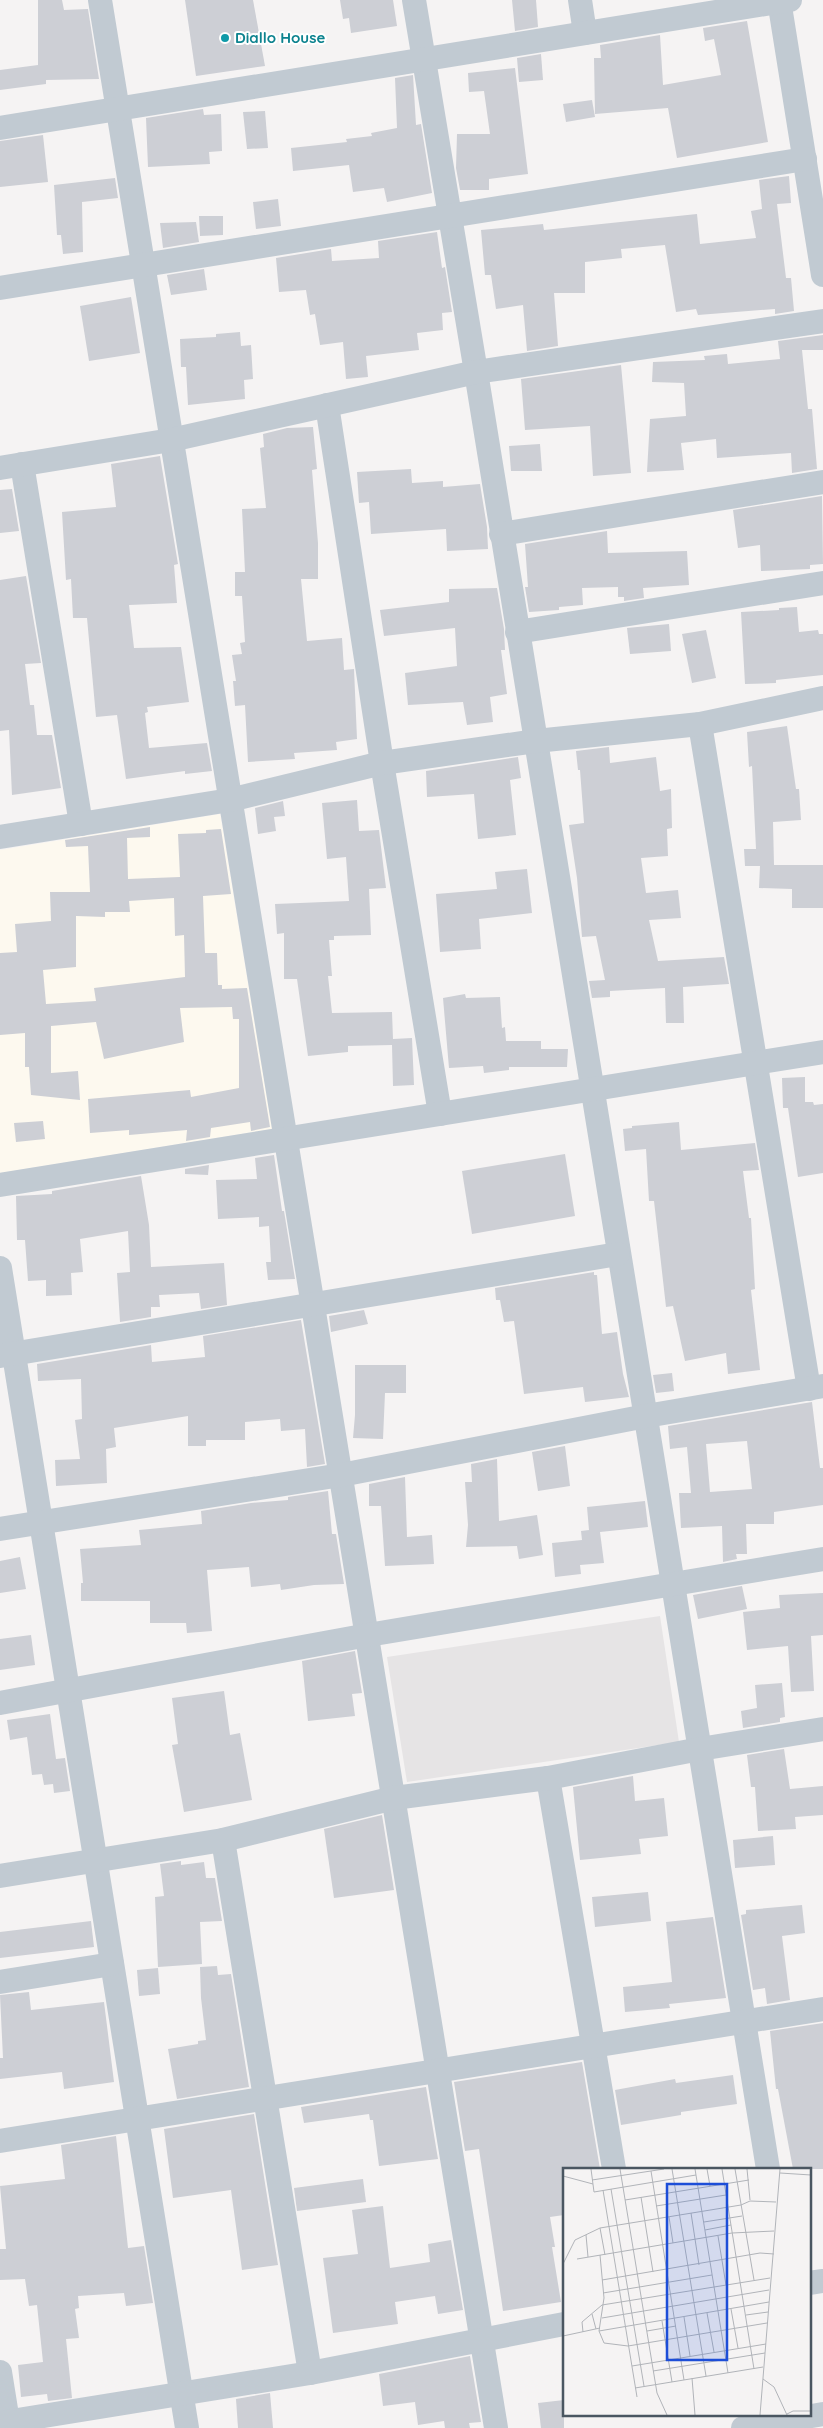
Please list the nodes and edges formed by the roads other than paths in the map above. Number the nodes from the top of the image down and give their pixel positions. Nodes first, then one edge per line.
1 (100, 0) edge
2 (414, 0) edge
3 (580, 0) edge
4 (783, 1) edge
5 (585, 33) junction
6 (423, 59) junction
7 (117, 109) junction
8 (0, 128) edge
9 (805, 159) junction
10 (449, 216) junction
11 (143, 265) junction
12 (823, 275) edge
13 (0, 288) edge
14 (823, 320) edge
15 (476, 372) junction
16 (327, 405) junction
17 (172, 440) junction
18 (11, 466) edge
19 (823, 482) edge
20 (501, 534) junction
21 (823, 583) edge
22 (517, 632) junction
23 (823, 698) edge
24 (700, 724) junction
25 (536, 741) junction
26 (382, 763) junction
27 (230, 800) junction
28 (81, 824) junction
29 (0, 837) edge
30 (823, 1052) edge
31 (755, 1063) junction
32 (592, 1090) junction
33 (440, 1114) junction
34 (286, 1139) junction
35 (0, 1185) edge
36 (618, 1254) junction
37 (0, 1268) edge
38 (313, 1304) junction
39 (7, 1354) edge
40 (816, 1388) edge
41 (646, 1416) junction
42 (341, 1475) junction
43 (41, 1523) junction
44 (0, 1529) edge
45 (823, 1559) edge
46 (673, 1584) junction
47 (368, 1634) junction
48 (68, 1692) junction
49 (0, 1703) edge
50 (823, 1729) edge
51 (700, 1749) junction
52 (548, 1778) junction
53 (394, 1798) junction
54 (223, 1840) junction
55 (95, 1861) junction
56 (0, 1876) edge
57 (112, 1964) junction
58 (0, 1982) edge
59 (823, 2009) edge
60 (744, 2022) junction
61 (594, 2046) junction
62 (438, 2071) junction
63 (265, 2099) junction
64 (137, 2119) junction
65 (0, 2141) edge
66 (614, 2168) edge
67 (768, 2168) edge
68 (823, 2281) edge
69 (810, 2283) edge
70 (563, 2324) edge
71 (482, 2339) junction
72 (0, 2372) edge
73 (310, 2373) junction
74 (181, 2394) junction
75 (813, 2418) edge
76 (6, 2424) edge
77 (186, 2428) edge
78 (496, 2428) edge
79 (743, 2428) edge

1 - 7 street
2 - 6 street
3 - 5 street
4 - 5 street
4 - 9 street
5 - 6 street
6 - 7 street
6 - 10 street
7 - 8 street
7 - 11 street
9 - 10 street
9 - 12 street
10 - 11 street
10 - 15 street
11 - 13 street
11 - 17 street
14 - 15 street
15 - 16 street
15 - 20 street
16 - 17 street
16 - 26 street
17 - 18 street
17 - 27 street
18 - 28 street
19 - 20 street
20 - 22 street
21 - 22 street
22 - 25 street
23 - 24 street
24 - 25 street
24 - 31 street
25 - 26 street
25 - 32 street
26 - 27 street
26 - 33 street
27 - 28 street
27 - 34 street
28 - 29 street
30 - 31 street
31 - 32 street
31 - 40 street
32 - 33 street
32 - 36 street
33 - 34 street
34 - 35 street
34 - 38 street
36 - 38 street
36 - 41 street
37 - 39 street
38 - 39 street
38 - 42 street
39 - 43 street
40 - 41 street
41 - 42 street
41 - 46 street
42 - 43 street
42 - 47 street
43 - 44 street
43 - 48 street
45 - 46 street
46 - 47 street
46 - 51 street
47 - 48 street
47 - 53 street
48 - 49 street
48 - 55 street
50 - 51 street
51 - 52 street
51 - 60 street
52 - 53 street
52 - 61 street
53 - 54 street
53 - 62 street
54 - 55 street
54 - 63 street
55 - 56 street
55 - 57 street
57 - 58 street
57 - 64 street
59 - 60 street
60 - 61 street
60 - 67 street
61 - 62 street
61 - 66 street
62 - 63 street
62 - 71 street
63 - 64 street
63 - 73 street
64 - 65 street
64 - 74 street
68 - 69 street
70 - 71 street
71 - 73 street
71 - 78 street
72 - 76 street
73 - 74 street
74 - 76 street
74 - 77 street
75 - 79 street

